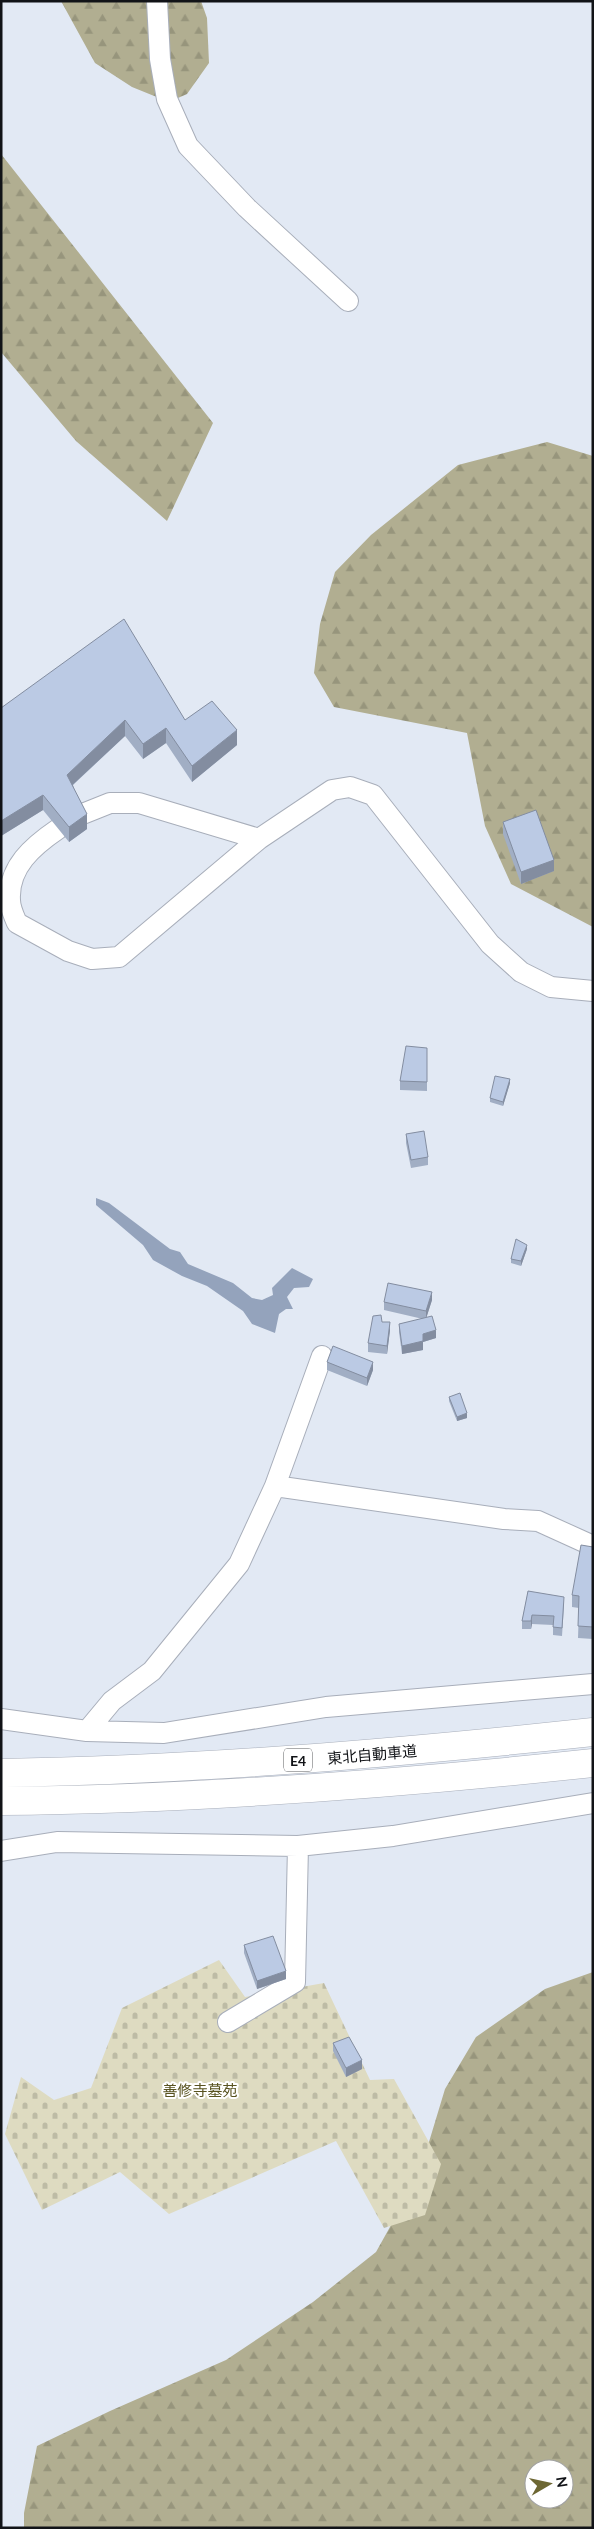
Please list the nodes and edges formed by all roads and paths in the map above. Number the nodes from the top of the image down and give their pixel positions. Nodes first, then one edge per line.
1 (157, 1) edge
2 (348, 301) dead end
3 (80, 815) edge
4 (58, 829) edge
5 (259, 840) junction
6 (6, 884) edge
7 (593, 991) edge
8 (322, 1356) dead end
9 (275, 1486) junction
10 (593, 1546) edge
11 (593, 1684) edge
12 (1, 1719) edge
13 (87, 1731) junction
14 (593, 1732) edge
15 (1, 1756) edge
16 (593, 1763) edge
17 (73, 1772) junction
18 (1, 1773) edge
19 (1, 1801) edge
20 (593, 1802) edge
21 (298, 1846) junction
22 (1, 1851) edge
23 (228, 2022) dead end

1 - 2 street
3 - 5 street
4 - 6 street
5 - 6 street
5 - 7 street
8 - 9 street
9 - 10 street
9 - 13 street
11 - 13 street
12 - 13 street
14 - 17 highway, 東北自動車道 / E4
15 - 17 highway
16 - 19 highway, 東北自動車道 / E4
17 - 18 highway, 東北自動車道 / E4
20 - 21 street
21 - 22 street
21 - 23 street

